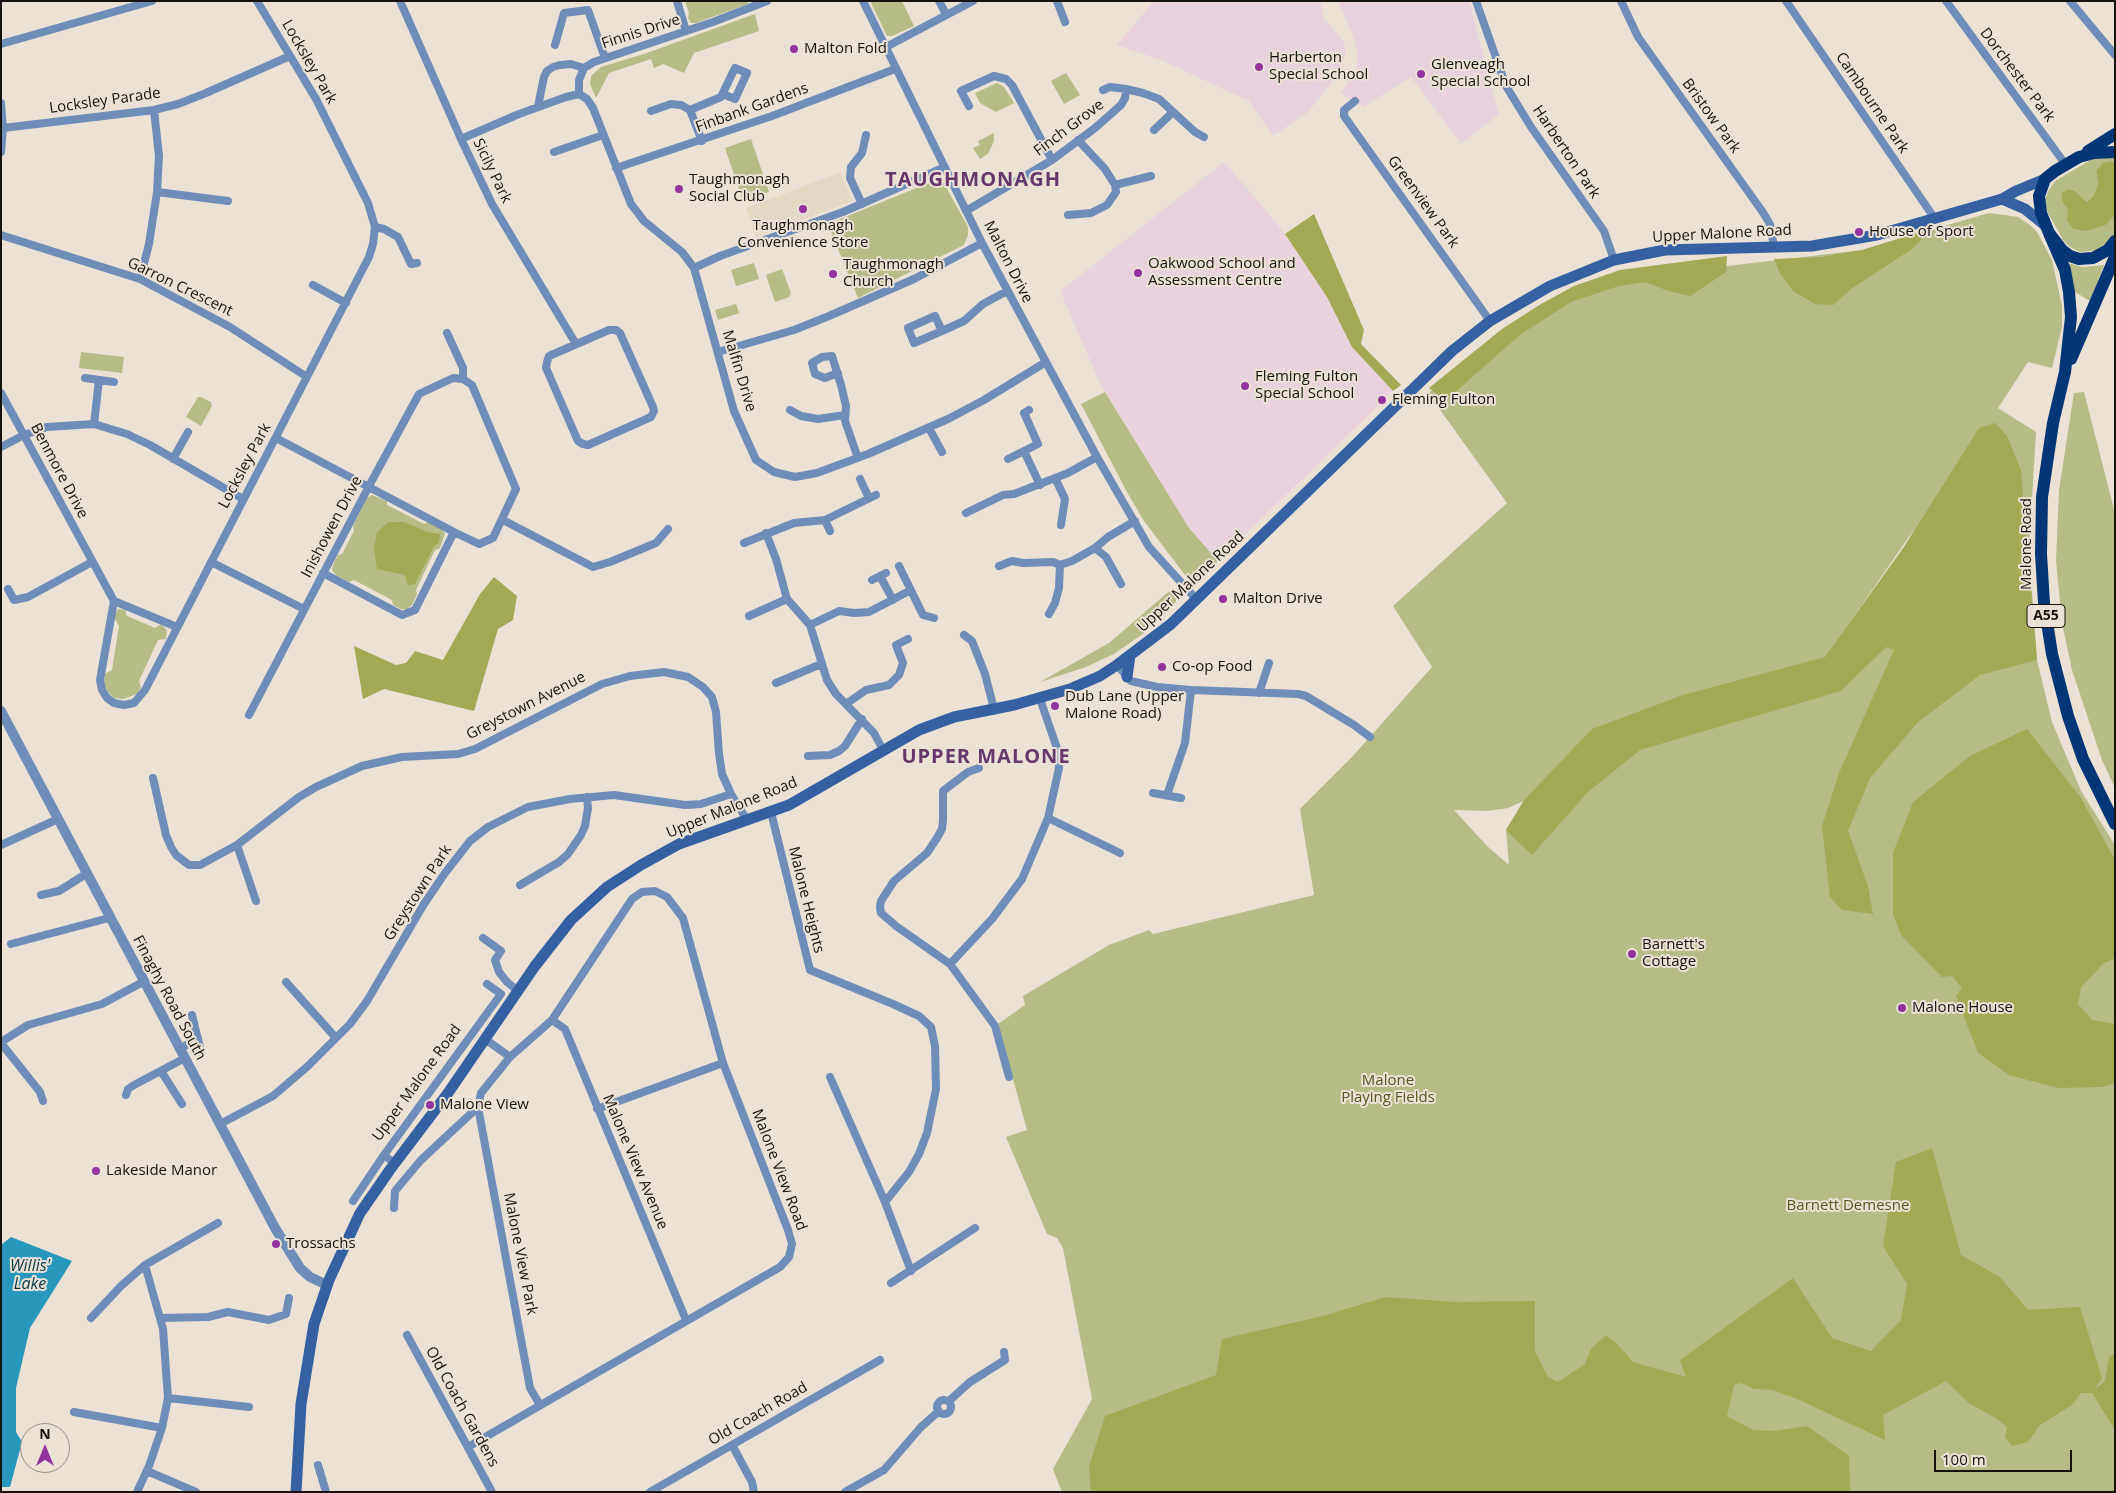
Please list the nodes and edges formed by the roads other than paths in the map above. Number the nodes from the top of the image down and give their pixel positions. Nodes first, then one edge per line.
1 (152, 1) edge
2 (257, 1) edge
3 (400, 1) edge
4 (677, 1) edge
5 (863, 1) edge
6 (939, 1) edge
7 (973, 1) edge
8 (1057, 1) edge
9 (1476, 1) edge
10 (1621, 1) edge
11 (1786, 1) edge
12 (1946, 1) edge
13 (2070, 1) edge
14 (763, 2) edge
15 (946, 14) junction
16 (1065, 22) dead end
17 (686, 31) junction
18 (1, 44) edge
19 (555, 45) dead end
20 (886, 47) junction
21 (2115, 55) edge
22 (290, 56) junction
23 (605, 58) junction
24 (584, 68) junction
25 (895, 69) junction
26 (1126, 88) junction
27 (1103, 90) dead end
28 (579, 94) junction
29 (723, 94) dead end
30 (1355, 101) dead end
31 (1, 103) edge
32 (538, 106) junction
33 (969, 106) dead end
34 (154, 110) junction
35 (690, 110) junction
36 (651, 111) dead end
37 (1173, 112) junction
38 (3, 128) junction
39 (1154, 130) dead end
40 (2115, 134) edge
41 (603, 135) junction
42 (866, 135) dead end
43 (1204, 137) dead end
44 (461, 139) junction
45 (1078, 140) junction
46 (702, 141) junction
47 (1, 152) edge
48 (554, 152) dead end
49 (2115, 152) edge
50 (2079, 157) junction
51 (1052, 160) junction
52 (2066, 164) junction
53 (945, 167) junction
54 (616, 168) junction
55 (1151, 176) dead end
56 (2045, 179) junction
57 (1115, 185) junction
58 (157, 192) junction
59 (2002, 199) junction
60 (228, 201) dead end
61 (862, 204) junction
62 (966, 211) junction
63 (1068, 215) dead end
64 (1935, 219) junction
65 (375, 226) junction
66 (2048, 230) junction
67 (1, 235) edge
68 (2115, 240) edge
69 (982, 243) junction
70 (1774, 247) junction
71 (2115, 257) edge
72 (1614, 260) junction
73 (417, 263) dead end
74 (694, 268) junction
75 (140, 279) junction
76 (313, 285) dead end
77 (1007, 291) junction
78 (346, 303) junction
79 (1490, 321) junction
80 (942, 331) junction
81 (447, 333) dead end
82 (576, 344) junction
83 (718, 352) junction
84 (1046, 362) junction
85 (2065, 372) junction
86 (838, 373) dead end
87 (307, 377) junction
88 (85, 378) dead end
89 (463, 379) junction
90 (99, 380) junction
91 (114, 382) dead end
92 (1, 393) edge
93 (790, 410) dead end
94 (1029, 410) dead end
95 (846, 414) junction
96 (94, 424) junction
97 (929, 428) junction
98 (188, 432) dead end
99 (24, 435) junction
100 (276, 438) junction
101 (1, 447) edge
102 (942, 452) dead end
103 (1024, 452) junction
104 (1097, 457) junction
105 (858, 458) junction
106 (1008, 458) dead end
107 (173, 459) junction
108 (1055, 478) junction
109 (860, 480) dead end
110 (1040, 484) junction
111 (368, 486) junction
112 (243, 499) junction
113 (966, 513) dead end
114 (503, 520) junction
115 (825, 520) junction
116 (1135, 521) junction
117 (1061, 525) dead end
118 (668, 529) dead end
119 (830, 531) dead end
120 (454, 532) junction
121 (766, 533) junction
122 (744, 543) dead end
123 (1095, 548) junction
124 (92, 562) junction
125 (211, 562) junction
126 (1060, 565) junction
127 (899, 566) dead end
128 (998, 566) dead end
129 (323, 573) junction
130 (872, 580) dead end
131 (1122, 584) dead end
132 (8, 589) dead end
133 (911, 590) junction
134 (787, 599) junction
135 (892, 600) junction
136 (1197, 600) junction
137 (114, 601) junction
138 (304, 609) junction
139 (751, 612) dead end
140 (1049, 614) dead end
141 (934, 618) dead end
142 (810, 625) junction
143 (177, 627) junction
144 (964, 635) dead end
145 (908, 639) dead end
146 (1130, 655) junction
147 (1269, 663) dead end
148 (821, 664) junction
149 (1117, 665) junction
150 (1126, 677) junction
151 (780, 678) dead end
152 (1191, 690) junction
153 (1259, 693) junction
154 (1040, 699) junction
155 (846, 704) junction
156 (994, 709) junction
157 (1, 711) edge
158 (249, 715) dead end
159 (862, 719) junction
160 (1370, 737) dead end
161 (884, 750) junction
162 (808, 756) dead end
163 (978, 768) dead end
164 (153, 778) dead end
165 (1153, 793) dead end
166 (731, 794) junction
167 (1167, 795) junction
168 (587, 797) junction
169 (1181, 798) dead end
170 (771, 812) junction
171 (1048, 818) junction
172 (58, 819) junction
173 (747, 820) junction
174 (2115, 824) edge
175 (1, 845) edge
176 (236, 845) junction
177 (1120, 853) dead end
178 (86, 874) junction
179 (520, 885) dead end
180 (41, 895) dead end
181 (256, 901) dead end
182 (109, 918) junction
183 (483, 938) dead end
184 (10, 944) dead end
185 (950, 964) junction
186 (143, 982) junction
187 (286, 982) dead end
188 (487, 984) dead end
189 (518, 991) junction
190 (192, 1015) dead end
191 (552, 1020) junction
192 (198, 1038) junction
193 (336, 1038) junction
194 (485, 1039) junction
195 (1, 1043) edge
196 (202, 1052) dead end
197 (182, 1053) junction
198 (510, 1057) junction
199 (723, 1063) junction
200 (161, 1070) junction
201 (1009, 1076) dead end
202 (830, 1077) dead end
203 (126, 1095) dead end
204 (43, 1100) dead end
205 (182, 1104) dead end
206 (478, 1107) junction
207 (597, 1109) junction
208 (220, 1124) junction
209 (384, 1155) junction
210 (394, 1163) junction
211 (353, 1201) dead end
212 (885, 1202) junction
213 (394, 1208) dead end
214 (218, 1223) dead end
215 (975, 1228) dead end
216 (145, 1266) junction
217 (911, 1271) junction
218 (892, 1283) dead end
219 (327, 1285) junction
220 (289, 1298) dead end
221 (91, 1318) dead end
222 (160, 1318) junction
223 (686, 1320) junction
224 (407, 1335) dead end
225 (1004, 1352) dead end
226 (880, 1360) dead end
227 (168, 1398) junction
228 (540, 1405) junction
229 (248, 1407) dead end
230 (74, 1412) dead end
231 (162, 1428) junction
232 (732, 1445) junction
233 (468, 1447) junction
234 (318, 1464) dead end
235 (147, 1471) junction
236 (137, 1492) edge
237 (196, 1492) edge
238 (296, 1492) edge
239 (326, 1492) edge
240 (492, 1492) edge
241 (650, 1492) edge
242 (754, 1492) edge
243 (845, 1492) edge

1 - 18 street
2 - 22 street, Locksley Park
3 - 44 street, Sicily Park
4 - 17 street
5 - 20 street, Malton Drive
6 - 15 street
7 - 15 street
8 - 16 street
9 - 72 street, Harberton Park
10 - 70 street, Bristow Park
11 - 64 street, Cambourne Park
12 - 52 street, Dorchester Park
13 - 21 street
14 - 17 street, Finnis Drive
15 - 20 street
17 - 23 street, Finnis Drive
19 - 23 street
20 - 25 street, Malton Drive
22 - 34 street, Locksley Parade
22 - 65 street, Locksley Park
23 - 24 street, Finnis Drive
24 - 28 street
24 - 32 street
25 - 46 street, Finbank Gardens
25 - 53 street, Malton Drive
26 - 27 street, Finch Grove
26 - 37 street, Finch Grove
26 - 45 street, Finch Grove
28 - 32 street
28 - 41 street, Malfin Drive
29 - 35 street
30 - 79 street, Greenview Park
31 - 38 street
32 - 44 street
33 - 51 street
34 - 38 street, Locksley Parade
34 - 58 street
35 - 36 street
35 - 46 street
37 - 39 street
37 - 43 street, Finch Grove
38 - 47 street
40 - 50 highway
41 - 48 street
41 - 54 street, Malfin Drive
42 - 61 street
44 - 82 street, Sicily Park
45 - 51 street, Finch Grove
45 - 57 street
46 - 54 street, Finbank Gardens
49 - 50 highway
50 - 52 highway
51 - 62 street, Finch Grove
52 - 56 highway
53 - 61 street
53 - 62 street, Malton Drive
54 - 74 street, Malfin Drive
55 - 57 street
56 - 59 main road, Upper Malone Road
56 - 66 highway, A55
57 - 63 street
58 - 60 street
58 - 75 street
59 - 64 main road, Upper Malone Road
59 - 66 main road
61 - 74 street
62 - 69 street, Malton Drive
64 - 70 main road, Upper Malone Road
65 - 73 street
65 - 78 street, Locksley Park
66 - 68 highway, A55
66 - 85 highway, Malone Road / A55
67 - 75 street, Garron Crescent
69 - 77 street, Malton Drive
69 - 83 street
70 - 72 main road, Upper Malone Road
71 - 85 highway, Malone Road / A55
72 - 79 main road, Upper Malone Road
74 - 83 street, Malfin Drive
75 - 87 street, Garron Crescent
76 - 78 street
77 - 80 street
77 - 84 street, Malton Drive
78 - 87 street, Locksley Park
79 - 136 main road, Upper Malone Road
80 - 80 street
81 - 89 street
82 - 82 street
83 - 105 street, Malfin Drive
84 - 97 street, Malfin Drive
84 - 104 street, Malton Drive
85 - 174 highway, Malone Road / A55
86 - 95 street
87 - 100 street, Locksley Park
88 - 90 street
89 - 111 street, Inishowen Drive
89 - 114 street
90 - 91 street
90 - 96 street
92 - 99 street, Benmore Drive
93 - 95 street
94 - 103 street
95 - 105 street
96 - 99 street
96 - 107 street
97 - 102 street
97 - 105 street, Malfin Drive
98 - 107 street
99 - 101 street
99 - 124 street, Benmore Drive
100 - 111 street
100 - 112 street, Locksley Park
103 - 106 street
103 - 110 street
104 - 108 street
104 - 116 street, Malton Drive
107 - 112 street
108 - 110 street
108 - 117 street
109 - 115 street
110 - 113 street
111 - 120 street
111 - 129 street, Inishowen Drive
112 - 125 street, Locksley Park
114 - 118 street
114 - 120 street
115 - 119 street
115 - 121 street
116 - 123 street
116 - 136 street, Malton Drive
120 - 129 street
121 - 122 street
121 - 134 street
123 - 126 street
123 - 131 street
124 - 132 street
124 - 137 street, Benmore Drive
125 - 138 street
125 - 143 street, Locksley Park
126 - 128 street
126 - 140 street
127 - 133 street
129 - 138 street, Inishowen Drive
130 - 135 street
133 - 135 street
133 - 141 street
134 - 139 street
134 - 142 street
135 - 142 street
136 - 146 main road, Upper Malone Road
137 - 143 street
137 - 143 street, Locksley Park
138 - 158 street, Inishowen Drive
142 - 148 street
144 - 156 street
145 - 155 street
146 - 149 main road, Upper Malone Road
146 - 150 main road
147 - 153 street
148 - 151 street
148 - 155 street
149 - 150 street
149 - 154 main road, Upper Malone Road
150 - 152 street
152 - 153 street
152 - 167 street
153 - 160 street
154 - 156 main road, Upper Malone Road
154 - 171 street
155 - 159 street
156 - 161 main road, Upper Malone Road
157 - 172 street, Finaghy Road South
159 - 161 street
159 - 162 street
161 - 170 main road, Upper Malone Road
163 - 185 street
164 - 176 street, Greystown Avenue
165 - 167 street
166 - 168 street, Greystown Park
166 - 173 street, Greystown Avenue
166 - 176 street, Greystown Avenue
167 - 169 street
168 - 179 street
168 - 193 street, Greystown Park
170 - 173 main road, Upper Malone Road
170 - 212 street, Malone Heights
171 - 177 street
171 - 185 street
172 - 175 street
172 - 178 street, Finaghy Road South
173 - 189 main road, Upper Malone Road
176 - 181 street
178 - 180 street
178 - 182 street, Finaghy Road South
182 - 184 street
182 - 186 street, Finaghy Road South
183 - 189 street
185 - 201 street
186 - 195 street
186 - 197 street, Finaghy Road South
187 - 193 street
188 - 209 street, Upper Malone Road
189 - 194 main road, Upper Malone Road
190 - 192 street
191 - 198 street
191 - 199 street, Malone View Road
191 - 207 street, Malone View Avenue
192 - 196 street
192 - 197 street
193 - 208 street, Greystown Park
194 - 198 street
194 - 210 main road, Upper Malone Road
195 - 204 street
197 - 200 street
197 - 208 street, Finaghy Road South
198 - 206 street
199 - 207 street
199 - 223 street, Malone View Road
200 - 203 street
200 - 205 street
202 - 212 street
206 - 213 street
206 - 228 street, Malone View Park
207 - 223 street, Malone View Avenue
208 - 219 street, Finaghy Road South
209 - 210 street, Upper Malone Road
209 - 211 street, Upper Malone Road
210 - 219 main road, Upper Malone Road
212 - 217 street
214 - 216 street
215 - 217 street
216 - 221 street
216 - 222 street
217 - 218 street
219 - 238 main road, Upper Malone Road
220 - 222 street
222 - 227 street
223 - 228 street, Malone View Road
224 - 233 street, Old Coach Gardens
225 - 243 street
226 - 232 street, Old Coach Road
227 - 229 street
227 - 231 street
228 - 233 street, Malone View Road
230 - 231 street
231 - 235 street
232 - 241 street, Old Coach Road
232 - 242 street
233 - 240 street, Old Coach Gardens
234 - 239 street
235 - 236 street
235 - 237 street

